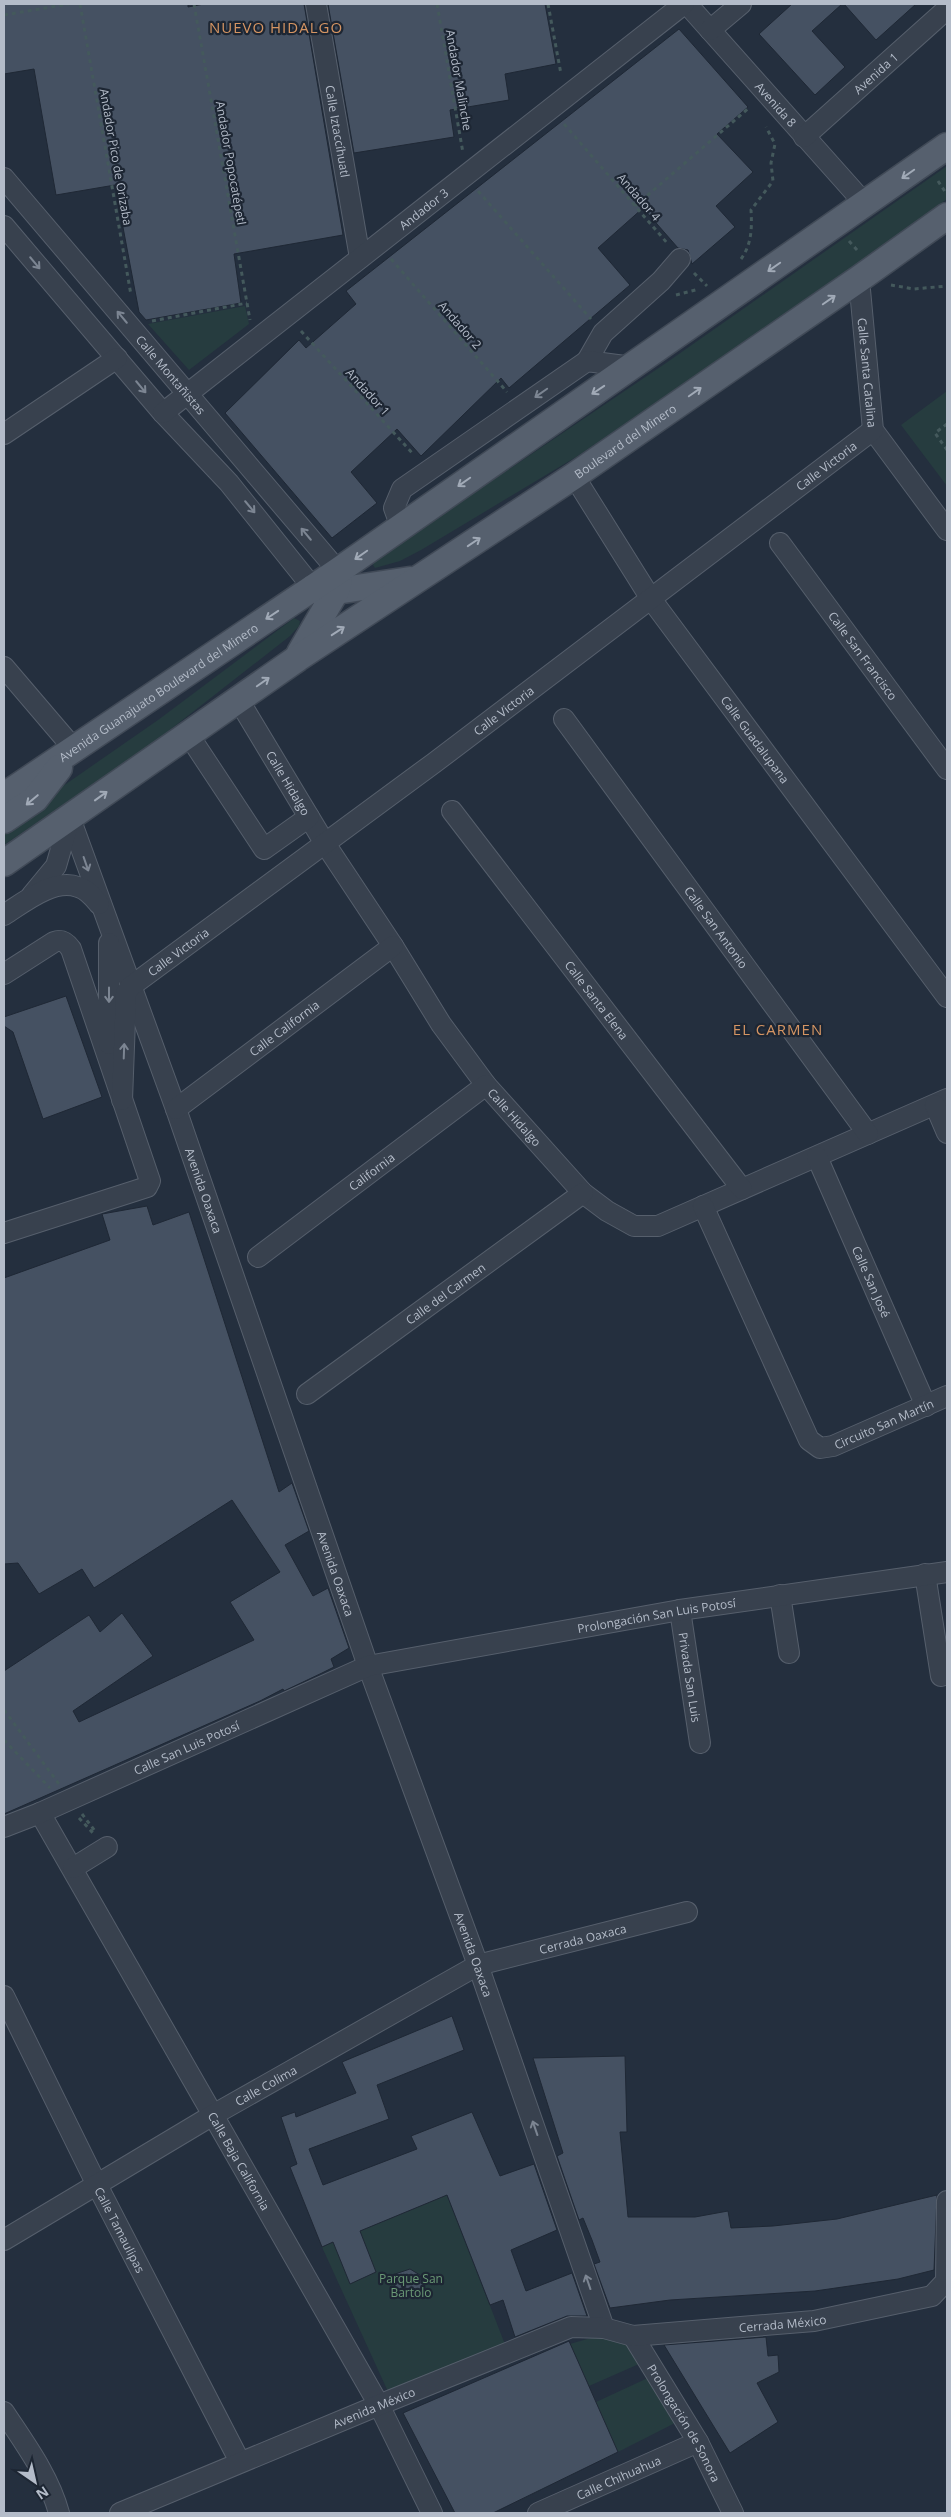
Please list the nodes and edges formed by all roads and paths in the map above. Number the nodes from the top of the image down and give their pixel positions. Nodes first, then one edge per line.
1 (69, 4) edge
2 (80, 4) edge
3 (194, 4) edge
4 (316, 4) edge
5 (437, 4) edge
6 (548, 4) edge
7 (685, 4) edge
8 (741, 4) edge
9 (947, 9) edge
10 (4, 15) edge
11 (710, 30) junction
12 (565, 97) junction
13 (750, 107) dead end
14 (559, 118) dead end
15 (766, 127) dead end
16 (804, 137) junction
17 (947, 146) edge
18 (464, 158) dead end
19 (4, 178) edge
20 (473, 185) dead end
21 (865, 204) junction
22 (635, 206) junction
23 (947, 216) edge
24 (835, 225) junction
25 (4, 226) edge
26 (386, 254) dead end
27 (360, 258) junction
28 (680, 259) junction
29 (737, 265) dead end
30 (866, 274) junction
31 (947, 286) edge
32 (646, 294) junction
33 (133, 303) dead end
34 (247, 303) junction
35 (143, 322) dead end
36 (251, 325) dead end
37 (295, 325) dead end
38 (603, 333) junction
39 (116, 358) junction
40 (587, 361) junction
41 (632, 366) junction
42 (187, 394) junction
43 (520, 407) junction
44 (163, 413) junction
45 (947, 424) edge
46 (873, 430) junction
47 (4, 434) edge
48 (947, 450) edge
49 (428, 471) junction
50 (574, 476) junction
51 (401, 527) junction
52 (947, 530) edge
53 (780, 543) dead end
54 (418, 579) junction
55 (329, 584) junction
56 (651, 599) junction
57 (298, 658) junction
58 (4, 667) edge
59 (238, 700) junction
60 (564, 719) dead end
61 (188, 734) junction
62 (74, 749) junction
63 (947, 769) edge
64 (4, 796) edge
65 (452, 811) dead end
66 (309, 817) junction
67 (70, 818) junction
68 (4, 820) edge
69 (324, 842) junction
70 (4, 863) edge
71 (27, 900) junction
72 (100, 905) junction
73 (4, 915) edge
74 (109, 928) junction
75 (393, 946) junction
76 (4, 974) edge
77 (130, 987) junction
78 (947, 997) edge
79 (109, 1060) junction
80 (486, 1085) junction
81 (122, 1100) junction
82 (941, 1102) edge
83 (176, 1109) junction
84 (947, 1133) edge
85 (868, 1134) junction
86 (817, 1157) junction
87 (742, 1189) junction
88 (583, 1193) junction
89 (703, 1206) junction
90 (4, 1233) edge
91 (258, 1257) dead end
92 (308, 1394) dead end
93 (947, 1396) edge
94 (926, 1406) junction
95 (947, 1572) edge
96 (925, 1574) junction
97 (780, 1595) junction
98 (680, 1610) junction
99 (789, 1652) dead end
100 (368, 1666) junction
101 (941, 1676) dead end
102 (700, 1743) dead end
103 (40, 1813) junction
104 (4, 1827) edge
105 (107, 1847) dead end
106 (73, 1868) junction
107 (687, 1912) dead end
108 (478, 1965) junction
109 (4, 1996) edge
110 (213, 2115) junction
111 (96, 2183) junction
112 (947, 2201) edge
113 (4, 2240) edge
114 (604, 2328) junction
115 (632, 2336) junction
116 (379, 2405) junction
117 (4, 2412) edge
118 (698, 2442) junction
119 (240, 2462) junction
120 (59, 2513) edge
121 (120, 2513) edge
122 (432, 2513) edge
123 (538, 2513) edge
124 (733, 2513) edge

1 - 10 path
2 - 33 path, Andador Pico de Orizaba
3 - 34 path, Andador Popocatépetl
4 - 27 street, Calle Iztaccíhuatl
5 - 18 path, Andador Malinche
6 - 12 path
7 - 11 street, Avenida 8
7 - 12 street, Andador 3
8 - 11 street
9 - 16 street, Avenida 1
11 - 16 street, Avenida 8
12 - 27 street, Andador 3
13 - 22 path
14 - 22 path, Andador 4
15 - 29 path
16 - 21 street, Avenida 8
17 -> 21 main road
42 -> 19 street, Calle Montañistas
20 - 38 path
21 - 24 main road
22 - 28 path, Andador 4
23 - 30 main road, Boulevard del Minero
24 - 30 path
24 -> 41 main road
25 -> 39 street
26 - 43 path, Andador 2
27 - 42 street, Andador 3
28 - 32 street
28 - 32 path, Andador 4
30 - 31 path
30 - 46 street, Calle Santa Catalina
50 -> 30 main road, Boulevard del Minero
32 - 38 street
34 - 35 path
34 - 36 path, Andador Popocatépetl
37 - 49 path, Andador 1
38 - 40 street
39 -> 44 street
39 - 47 street
40 - 41 street
40 -> 43 street
41 -> 51 main road
42 - 44 street, Andador 3
55 -> 42 street, Calle Montañistas
43 - 49 street
44 -> 55 street
45 - 48 path
46 - 52 street, Calle Santa Catalina
46 - 56 street, Calle Victoria
49 - 51 street
54 -> 50 main road, Boulevard del Minero
50 - 56 street, Calle Guadalupana
51 -> 55 main road
53 - 63 street, Calle San Francisco
54 - 55 main road
57 -> 54 main road, Boulevard del Minero
55 - 57 main road
55 -> 62 main road, Avenida Guanajuato Boulevard del Minero
56 - 69 street, Calle Victoria
56 - 78 street, Calle Guadalupana
59 -> 57 main road
58 - 62 street
59 - 61 main road
59 - 66 street, Calle Hidalgo
60 - 85 street, Calle San Antonio
61 - 66 street
67 -> 61 main road
62 - 64 main road, Avenida Guanajuato Boulevard del Minero
62 -> 68 main road
65 - 87 street, Calle Santa Elena
66 - 69 street, Calle Hidalgo
67 - 70 main road
67 - 71 street
67 -> 72 street, Avenida Oaxaca
69 - 75 street, Calle Hidalgo
69 - 77 street, Calle Victoria
71 - 72 street
71 - 73 street
72 - 74 street, Avenida Oaxaca
74 - 77 street, Avenida Oaxaca
74 -> 79 street
75 - 80 street, Calle Hidalgo
75 - 83 street, Calle California
76 - 79 street
81 -> 77 street
77 - 83 street, Avenida Oaxaca
79 - 81 street
80 - 88 street, Calle Hidalgo
80 - 91 street, California
81 - 90 street
82 - 84 street
82 - 85 street, Calle Hidalgo
83 - 100 street, Avenida Oaxaca
85 - 86 street, Calle Hidalgo
86 - 87 street, Calle Hidalgo
86 - 94 street, Calle San José
87 - 89 street, Calle Hidalgo
88 - 89 street, Calle Hidalgo
88 - 92 street, Calle del Carmen
89 - 94 street, Circuito San Martín
93 - 94 street, Circuito San Martín
95 - 96 street, Prolongación San Luis Potosí
96 - 97 street, Prolongación San Luis Potosí
96 - 101 street
97 - 98 street, Prolongación San Luis Potosí
97 - 99 street
98 - 100 street, Prolongación San Luis Potosí
98 - 102 street, Privada San Luis
100 - 103 street, Calle San Luis Potosí
100 - 108 street, Avenida Oaxaca
103 - 104 street, Calle San Luis Potosí
103 - 106 street, Calle Baja California
105 - 106 street
106 - 110 street, Calle Baja California
107 - 108 street, Cerrada Oaxaca
108 - 110 street, Calle Colima
114 -> 108 street, Avenida Oaxaca
109 - 111 street, Calle Tamaulipas
110 - 111 street, Calle Colima
110 - 116 street, Calle Baja California
111 - 113 street, Calle Colima
111 - 119 street, Calle Tamaulipas
112 - 115 street, Cerrada México
114 - 115 street, Avenida México
114 - 116 street, Avenida México
115 - 118 street, Prolongación de Sonora
116 - 119 street, Avenida México
116 - 122 street, Calle Baja California
117 - 120 street
118 - 123 street, Calle Chihuahua
118 - 124 street, Prolongación de Sonora
119 - 121 street, Avenida México

